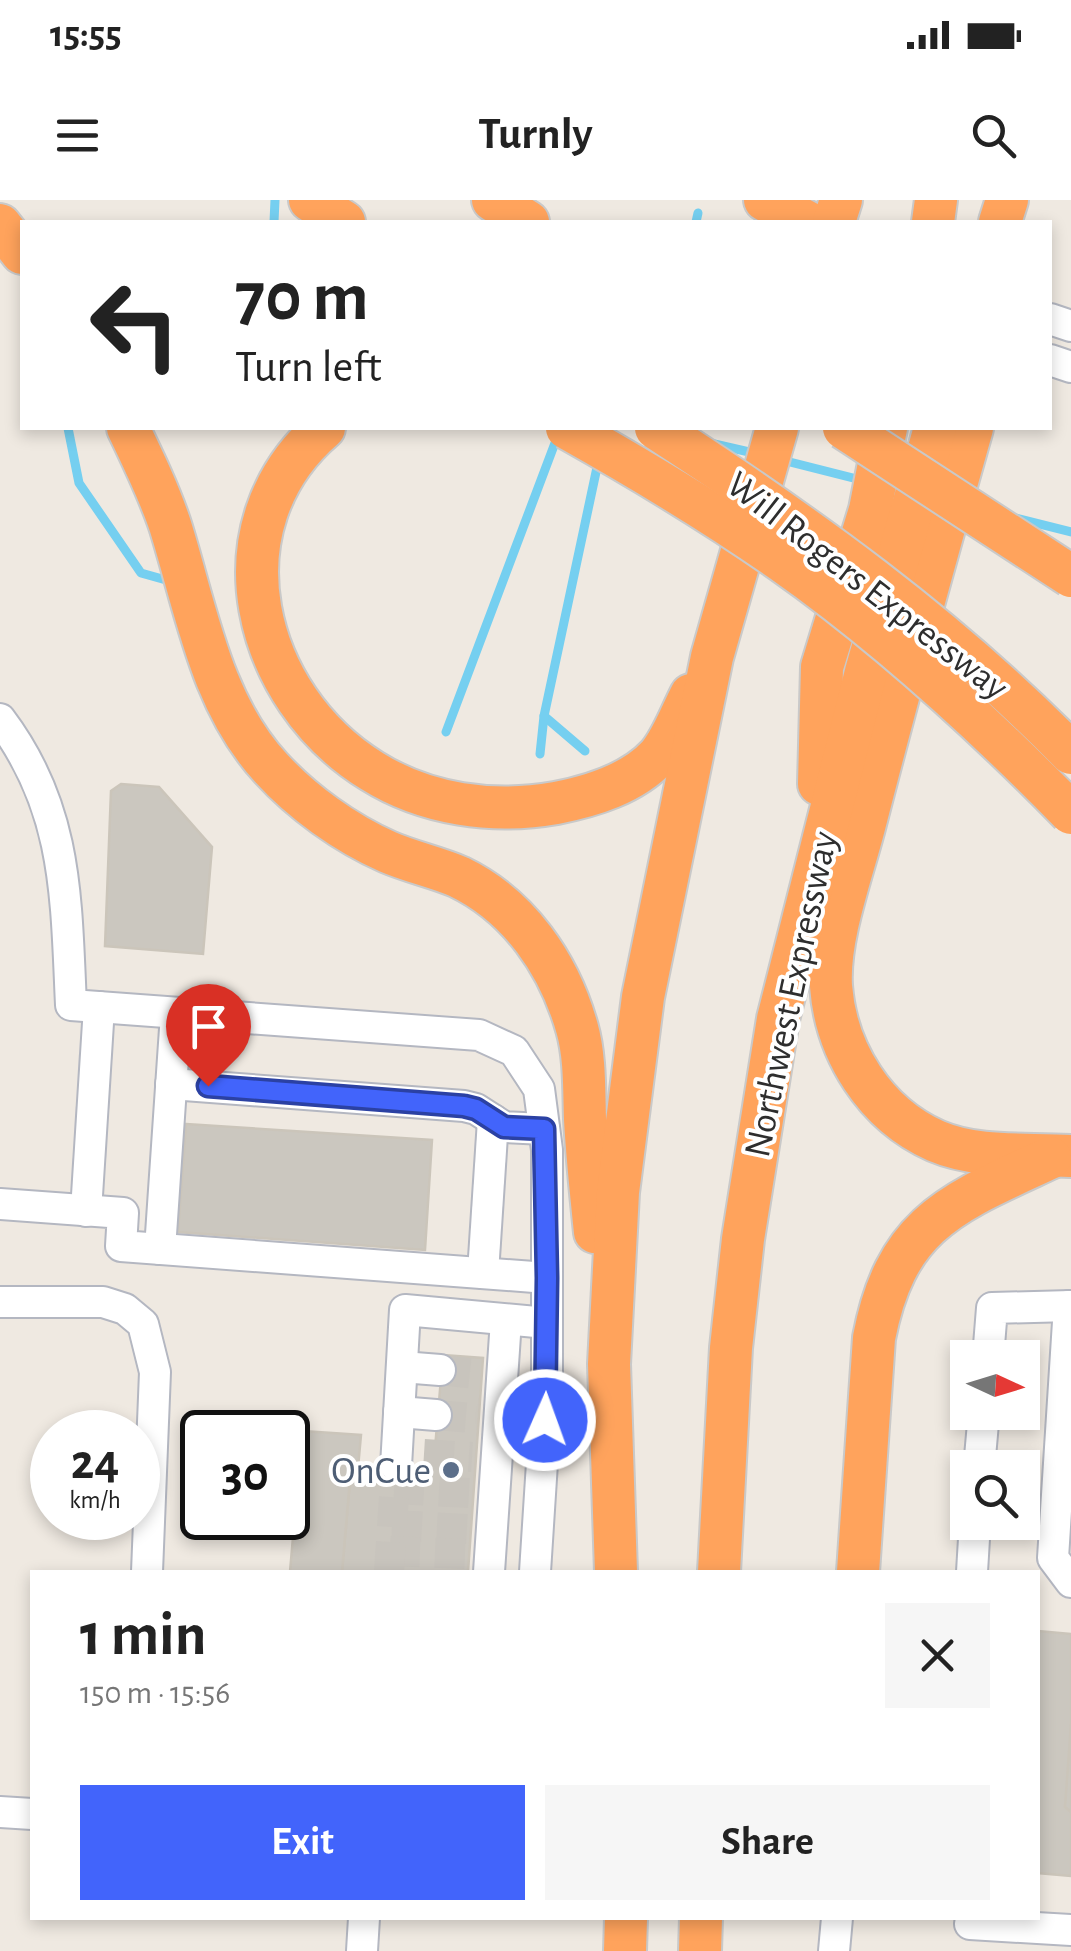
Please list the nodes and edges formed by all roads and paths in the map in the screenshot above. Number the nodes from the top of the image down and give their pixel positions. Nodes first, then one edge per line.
1 (310, 200) edge
2 (765, 200) edge
3 (341, 220) edge
4 (803, 220) edge
5 (0, 225) edge
6 (20, 250) edge
7 (322, 430) edge
8 (571, 430) edge
9 (659, 430) edge
10 (776, 430) edge
11 (847, 430) edge
12 (886, 430) edge
13 (935, 430) edge
14 (971, 430) edge
15 (132, 438) edge
16 (1071, 576) edge
17 (712, 657) junction
18 (883, 679) junction
19 (0, 719) edge
20 (1071, 753) edge
21 (1071, 813) edge
22 (818, 860) junction
23 (99, 1007) junction
24 (176, 1014) junction
25 (171, 1084) junction
26 (493, 1120) junction
27 (544, 1129) junction
28 (1063, 1156) edge
29 (0, 1204) edge
30 (86, 1211) junction
31 (160, 1249) junction
32 (483, 1274) junction
33 (547, 1278) junction
34 (0, 1302) edge
35 (1070, 1306) edge
36 (506, 1320) junction
37 (547, 1323) junction
38 (989, 1340) edge
39 (609, 1364) junction
40 (402, 1366) junction
41 (440, 1370) tunnel mouth
42 (399, 1412) junction
43 (436, 1415) tunnel mouth
44 (406, 1458) tunnel mouth
45 (974, 1540) edge
46 (481, 1549) edge
47 (536, 1565) edge
48 (147, 1570) edge
49 (616, 1570) edge
50 (719, 1570) edge
51 (858, 1570) edge
52 (972, 1570) edge
53 (1071, 1582) edge
54 (0, 1812) edge
55 (30, 1814) edge
56 (364, 1920) edge
57 (626, 1920) edge
58 (701, 1920) edge
59 (836, 1920) edge
60 (1071, 1930) edge
61 (973, 1931) edge
62 (362, 1951) edge
63 (625, 1951) edge
64 (700, 1951) edge
65 (834, 1951) edge

1 - 3 highway
2 - 4 highway
5 - 6 highway
7 - 17 highway
8 - 21 highway, bridge
9 - 20 highway, Will Rogers Expressway, bridge
10 - 17 highway, bridge
11 - 16 highway, bridge
12 - 22 highway, bridge
13 - 18 highway, Northwest Expressway, bridge
14 - 18 highway, bridge
15 - 39 highway
17 - 39 highway
18 - 22 highway, Northwest Expressway
18 - 28 highway
19 - 23 street
22 - 50 highway, Northwest Expressway
23 - 24 street
23 - 30 street
24 - 25 street
24 - 27 street
25 - 26 street
25 - 31 street
26 - 27 street
26 - 32 street
27 - 33 street
28 - 51 highway
29 - 30 street
30 - 31 street
31 - 32 street
32 - 33 street
33 - 37 street
34 - 48 street
35 - 38 street
35 - 53 street
36 - 37 street
36 - 40 street
36 - 46 street
37 - 47 street
39 - 49 highway
40 - 41 street
40 - 42 street
42 - 43 street
42 - 44 street
45 - 52 street
46 - 47 street
54 - 55 street
56 - 62 street
57 - 63 highway
58 - 64 highway
59 - 65 street
60 - 61 street

